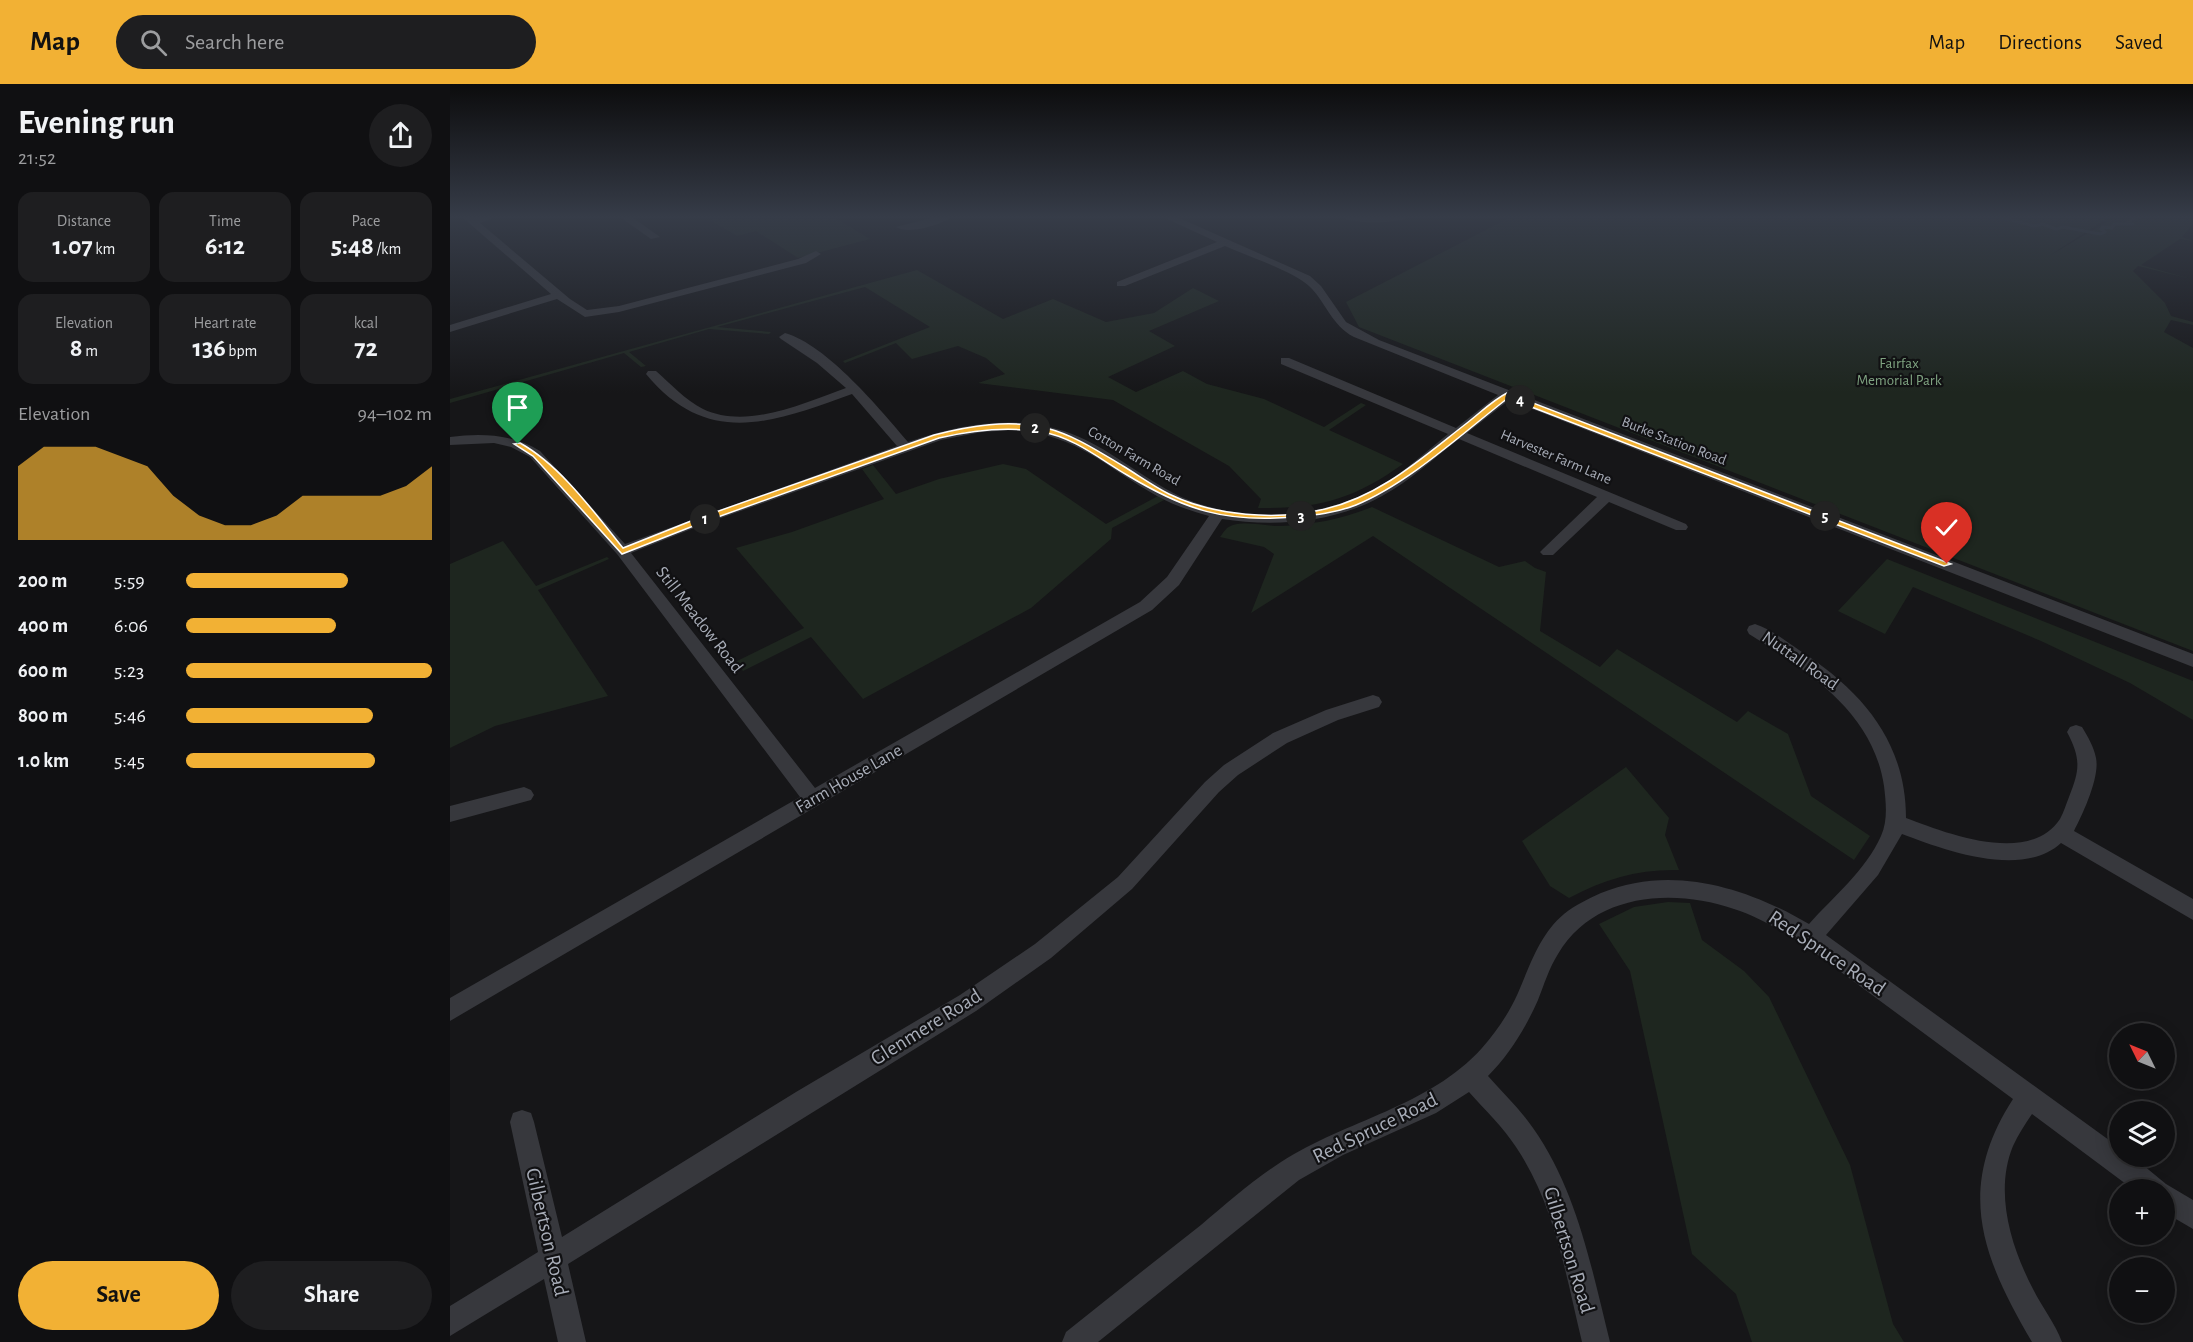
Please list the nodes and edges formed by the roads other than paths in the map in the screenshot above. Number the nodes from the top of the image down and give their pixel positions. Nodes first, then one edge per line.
1 (536, 276) edge
2 (746, 276) edge
3 (1142, 276) edge
4 (1301, 276) edge
5 (1121, 284) dead end
6 (559, 295) junction
7 (450, 329) edge
8 (785, 336) dead end
9 (1285, 361) dead end
10 (652, 374) dead end
11 (854, 389) junction
12 (1507, 395) junction
13 (1458, 434) junction
14 (450, 441) edge
15 (905, 447) junction
16 (1607, 496) junction
17 (1218, 513) junction
18 (1681, 527) dead end
19 (622, 551) junction
20 (1548, 552) dead end
21 (1755, 630) dead end
22 (2193, 661) edge
23 (1373, 702) dead end
24 (2076, 732) dead end
25 (524, 795) dead end
26 (813, 800) junction
27 (450, 814) edge
28 (1896, 823) junction
29 (2060, 833) junction
30 (2193, 911) edge
31 (1811, 937) junction
32 (450, 1010) edge
33 (1471, 1076) junction
34 (2028, 1096) junction
35 (522, 1122) dead end
36 (2141, 1179) edge
37 (2175, 1204) edge
38 (2193, 1216) edge
39 (554, 1256) junction
40 (450, 1322) edge
41 (572, 1342) edge
42 (1076, 1342) edge
43 (1596, 1342) edge
44 (2048, 1342) edge

1 - 6 street
2 - 6 street
3 - 5 street
4 - 12 street, Burke Station Road
6 - 7 street
8 - 11 street
9 - 13 street, Harvester Farm Lane
10 - 11 street
11 - 15 street
12 - 13 street, Cotton Farm Road
12 - 22 street, Burke Station Road
13 - 16 street, Harvester Farm Lane
13 - 17 street, Cotton Farm Road
14 - 19 street, Still Meadow Road
15 - 17 street, Cotton Farm Road
15 - 19 street, Cotton Farm Road
16 - 18 street, Harvester Farm Lane
16 - 20 street
17 - 26 street, Farm House Lane
19 - 26 street, Still Meadow Road
21 - 28 street, Nuttall Road
23 - 39 street, Glenmere Road
24 - 29 street
25 - 27 street
26 - 32 street, Farm House Lane
28 - 29 street
28 - 31 street
29 - 30 street
31 - 33 street, Red Spruce Road
31 - 34 street, Red Spruce Road
33 - 42 street, Red Spruce Road
33 - 43 street, Gilbertson Road
34 - 36 street, Red Spruce Road
34 - 44 street
35 - 39 street, Gilbertson Road
37 - 38 street
39 - 40 street, Glenmere Road
39 - 41 street, Gilbertson Road

